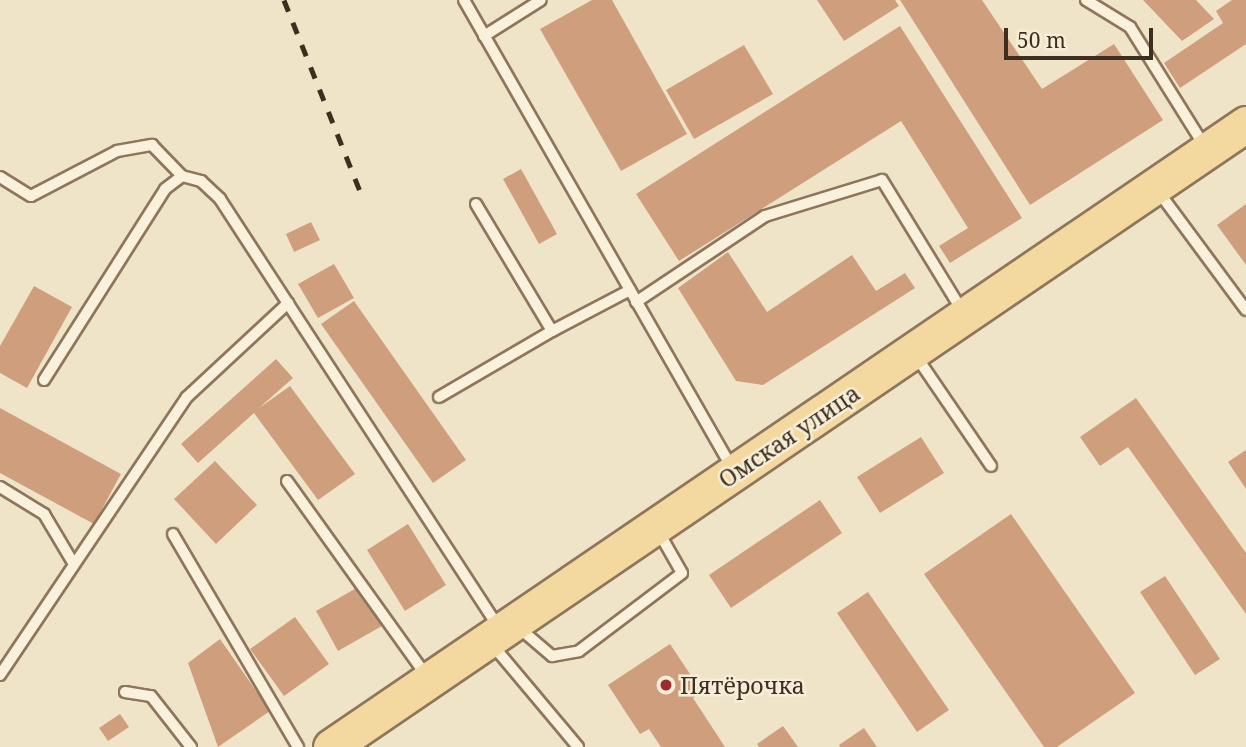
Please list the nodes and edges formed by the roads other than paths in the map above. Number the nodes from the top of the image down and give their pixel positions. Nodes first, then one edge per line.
1 (464, 0) edge
2 (541, 0) edge
3 (1086, 0) edge
4 (484, 36) junction
5 (1246, 124) edge
6 (1208, 150) junction
7 (182, 176) junction
8 (0, 177) edge
9 (1155, 187) junction
10 (476, 204) dead end
11 (630, 290) junction
12 (636, 302) junction
13 (288, 303) junction
14 (1246, 310) edge
15 (965, 316) junction
16 (552, 331) junction
17 (913, 352) junction
18 (44, 380) dead end
19 (439, 397) dead end
20 (991, 467) dead end
21 (735, 472) junction
22 (287, 481) dead end
23 (0, 487) edge
24 (656, 526) junction
25 (173, 534) dead end
26 (72, 561) junction
27 (501, 631) junction
28 (0, 675) edge
29 (430, 680) junction
30 (125, 692) dead end
31 (191, 747) edge
32 (298, 747) edge
33 (331, 747) edge
34 (578, 747) edge

1 - 4 lane
2 - 4 lane
3 - 6 lane
4 - 11 lane
5 - 6 main road, Омская улица
6 - 9 main road, Омская улица
7 - 8 lane
7 - 13 lane
7 - 18 lane
9 - 14 lane
9 - 15 main road, Омская улица
10 - 16 lane
11 - 12 lane
11 - 16 lane
12 - 15 lane
12 - 21 lane
13 - 26 lane
13 - 27 lane
15 - 17 main road, Омская улица
16 - 19 lane
17 - 20 lane
17 - 21 main road, Омская улица
21 - 24 main road, Омская улица
22 - 29 lane
23 - 26 lane
24 - 27 main road, Омская улица
24 - 27 lane
25 - 32 lane
26 - 28 lane
27 - 29 main road, Омская улица
27 - 34 lane
29 - 33 main road, Омская улица
30 - 31 lane

